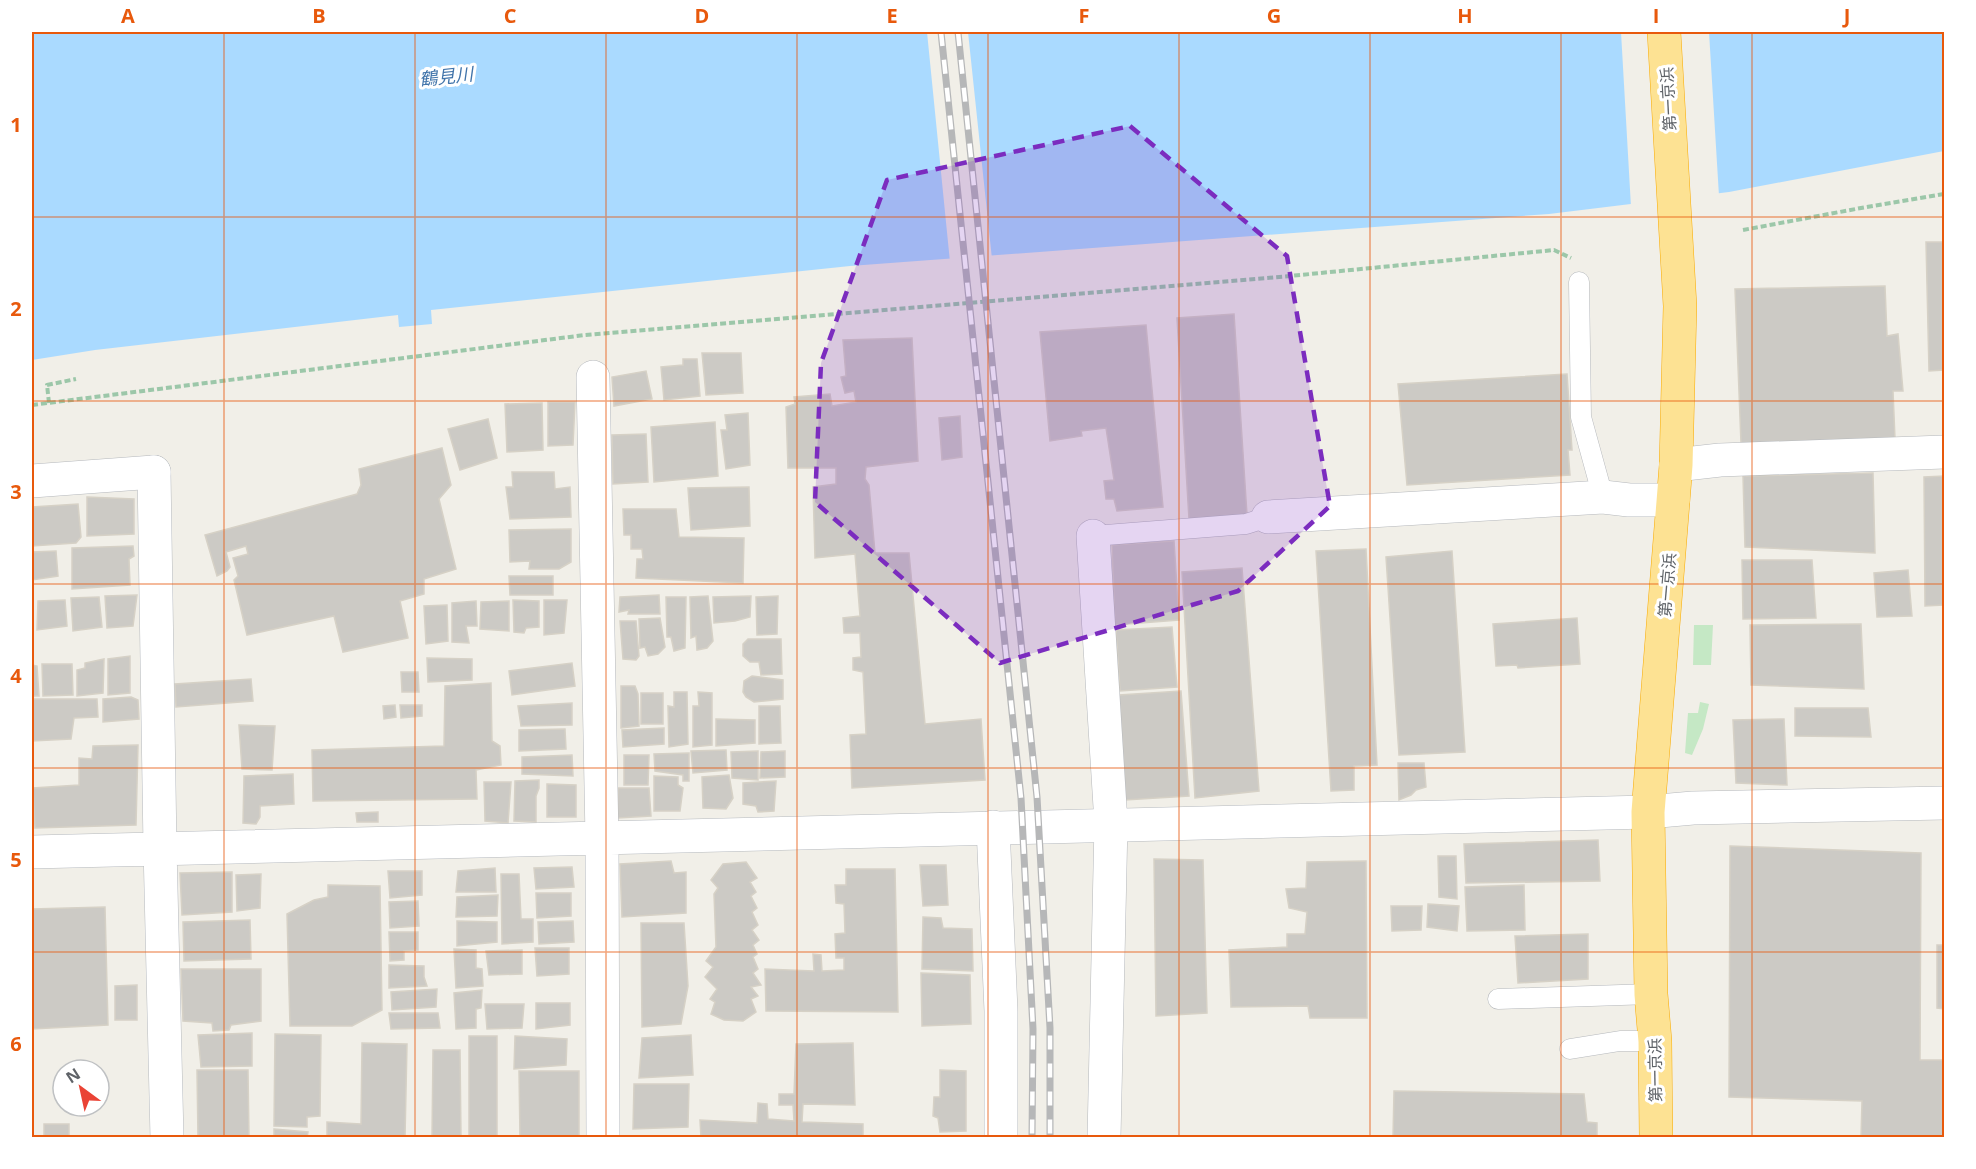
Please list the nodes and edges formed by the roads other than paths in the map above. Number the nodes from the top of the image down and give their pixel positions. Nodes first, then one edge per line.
1 (1664, 32) edge
2 (1579, 282) road end
3 (593, 377) dead end
4 (1944, 452) edge
5 (1676, 465) junction
6 (32, 481) edge
7 (1603, 497) junction
8 (1673, 500) junction
9 (1268, 518) joint
10 (1094, 536) joint
11 (1944, 803) edge
12 (1648, 812) junction
13 (1111, 824) junction
14 (993, 827) junction
15 (602, 838) junction
16 (160, 848) junction
17 (32, 852) edge
18 (1651, 994) junction
19 (1498, 999) dead end
20 (1655, 1041) junction
21 (1570, 1049) dead end
22 (167, 1137) edge
23 (603, 1137) edge
24 (1000, 1137) edge
25 (1104, 1137) edge
26 (1656, 1137) edge

1 - 5 highway, 第一京浜
2 - 7 lane
3 - 15 street
4 - 5 street
5 - 8 highway, 第一京浜
6 - 16 street
7 - 8 street
7 - 9 street
8 - 12 highway, 第一京浜
9 - 10 lane
10 - 13 street
11 - 12 street
12 - 13 street
12 - 18 highway, 第一京浜
13 - 14 street
13 - 25 street
14 - 15 street
14 - 24 street
15 - 16 street
15 - 23 street
16 - 17 street
16 - 22 street
18 - 19 lane
18 - 20 highway, 第一京浜
20 - 21 lane
20 - 26 highway, 第一京浜

